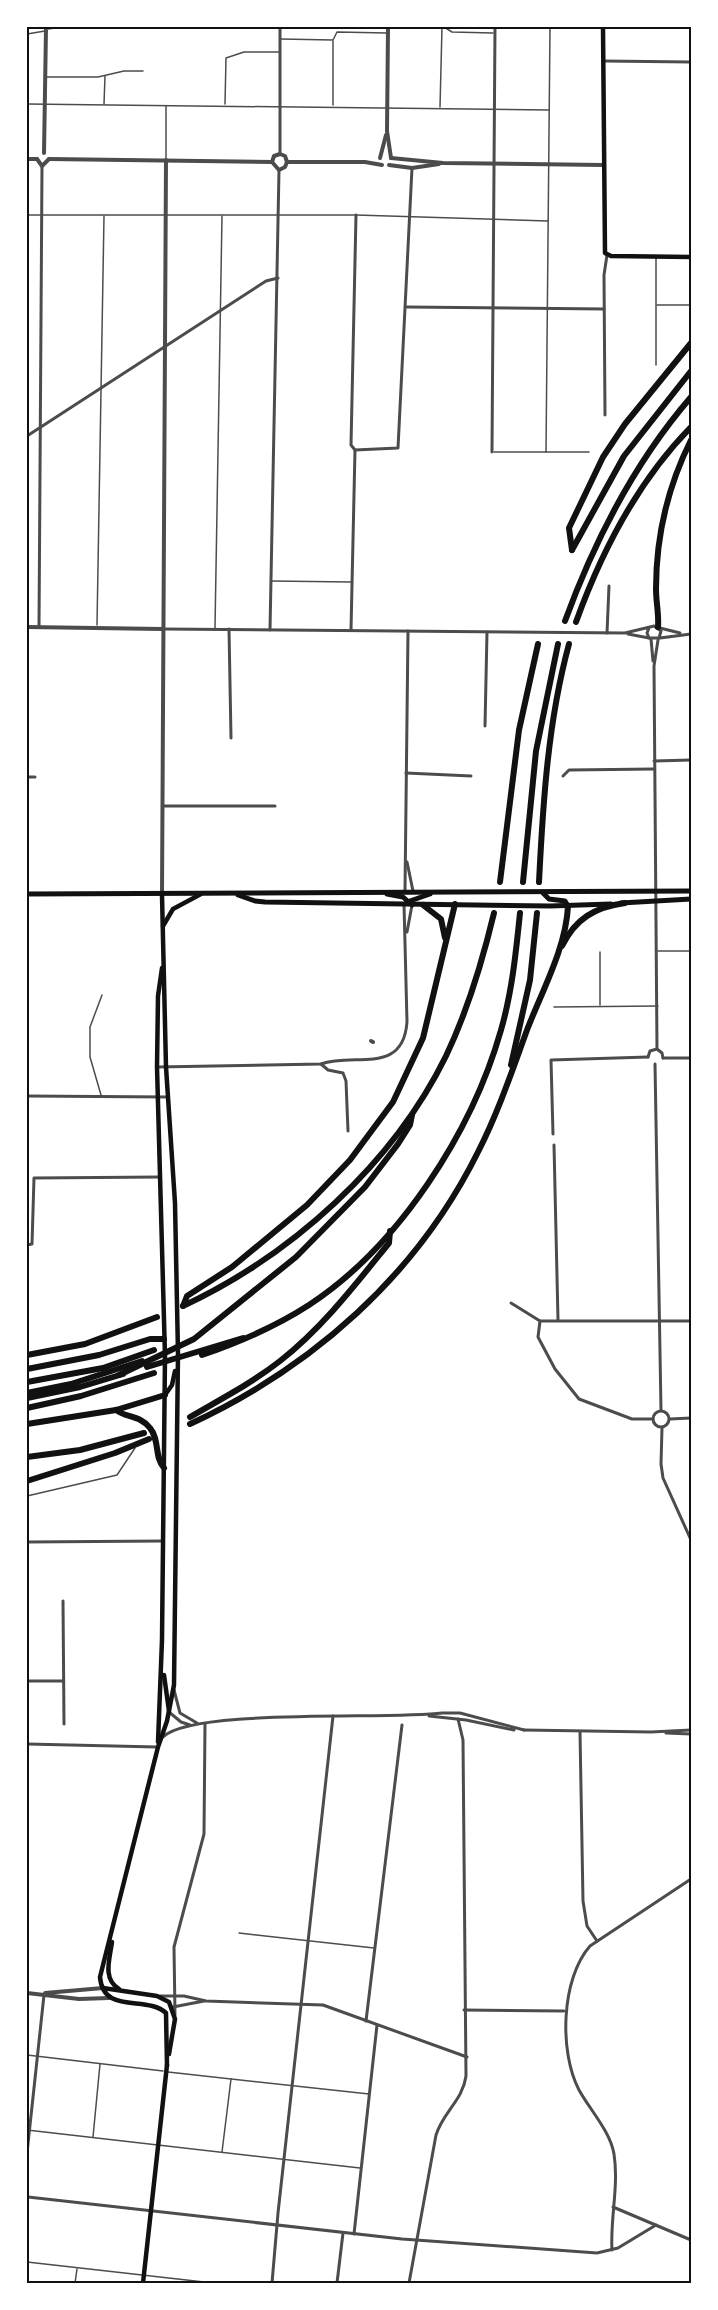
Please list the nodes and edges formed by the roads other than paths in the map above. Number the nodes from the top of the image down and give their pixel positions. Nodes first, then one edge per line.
1 (53, 27) edge
2 (280, 27) edge
3 (388, 27) edge
4 (443, 27) edge
5 (495, 27) edge
6 (550, 27) edge
7 (603, 27) edge
8 (46, 30) junction
9 (388, 33) junction
10 (495, 33) junction
11 (27, 34) edge
12 (280, 39) junction
13 (333, 40) junction
14 (280, 52) junction
15 (603, 61) junction
16 (691, 62) edge
17 (143, 71) dead end
18 (105, 75) junction
19 (45, 77) junction
20 (27, 104) edge
21 (45, 104) junction
22 (104, 105) junction
23 (166, 105) junction
24 (225, 105) junction
25 (279, 106) junction
26 (333, 106) junction
27 (387, 107) junction
28 (440, 108) junction
29 (495, 109) junction
30 (549, 110) junction
31 (387, 131) junction
32 (44, 153) junction
33 (280, 154) junction
34 (381, 157) junction
35 (390, 157) junction
36 (27, 159) edge
37 (37, 159) junction
38 (49, 159) junction
39 (166, 160) junction
40 (272, 162) junction
41 (287, 162) junction
42 (364, 162) junction
43 (443, 163) junction
44 (494, 164) junction
45 (548, 164) junction
46 (382, 165) junction
47 (389, 165) junction
48 (603, 165) junction
49 (42, 166) junction
50 (412, 168) junction
51 (279, 170) junction
52 (27, 215) edge
53 (44, 215) junction
54 (104, 215) junction
55 (166, 215) junction
56 (356, 215) junction
57 (222, 216) junction
58 (279, 217) junction
59 (410, 217) junction
60 (493, 219) junction
61 (548, 221) junction
62 (607, 255) junction
63 (656, 257) junction
64 (691, 257) edge
65 (278, 278) junction
66 (656, 305) junction
67 (691, 305) edge
68 (406, 307) junction
69 (492, 309) junction
70 (604, 309) junction
71 (221, 310) junction
72 (547, 310) junction
73 (691, 343) edge
74 (164, 347) junction
75 (656, 365) dead end
76 (691, 371) edge
77 (102, 388) junction
78 (691, 397) edge
79 (605, 415) dead end
80 (41, 427) junction
81 (691, 427) edge
82 (27, 436) edge
83 (691, 440) edge
84 (355, 450) junction
85 (492, 452) joint
86 (546, 452) junction
87 (589, 452) dead end
88 (271, 581) junction
89 (352, 582) junction
90 (609, 586) dead end
91 (565, 621) dead end
92 (576, 622) dead end
93 (27, 627) edge
94 (39, 627) junction
95 (659, 627) junction
96 (97, 628) junction
97 (162, 628) junction
98 (649, 628) junction
99 (215, 629) junction
100 (229, 629) junction
101 (270, 630) junction
102 (351, 630) junction
103 (408, 631) junction
104 (487, 632) junction
105 (607, 633) junction
106 (625, 633) junction
107 (684, 634) junction
108 (691, 634) edge
109 (650, 639) junction
110 (659, 639) junction
111 (537, 644) dead end
112 (558, 644) dead end
113 (569, 644) dead end
114 (654, 666) junction
115 (485, 726) dead end
116 (231, 738) dead end
117 (691, 760) edge
118 (654, 761) junction
119 (654, 769) junction
120 (406, 773) junction
121 (471, 776) dead end
122 (563, 776) dead end
123 (27, 777) edge
124 (35, 777) dead end
125 (161, 806) junction
126 (275, 806) dead end
127 (407, 861) junction
128 (500, 882) dead end
129 (524, 882) dead end
130 (538, 882) dead end
131 (405, 891) junction
132 (413, 891) junction
133 (655, 891) junction
134 (691, 891) edge
135 (379, 892) junction
136 (437, 892) junction
137 (27, 894) edge
138 (201, 894) junction
139 (472, 894) junction
140 (162, 895) junction
141 (237, 895) junction
142 (548, 898) junction
143 (691, 899) edge
144 (655, 901) junction
145 (408, 903) junction
146 (625, 903) junction
147 (454, 904) junction
148 (423, 905) junction
149 (568, 906) junction
150 (494, 913) dead end
151 (520, 913) dead end
152 (537, 914) dead end
153 (162, 930) junction
154 (407, 934) junction
155 (446, 941) junction
156 (657, 951) junction
157 (691, 951) edge
158 (600, 952) dead end
159 (554, 962) junction
160 (163, 967) junction
161 (102, 994) dead end
162 (658, 1006) junction
163 (554, 1007) dead end
164 (600, 1007) junction
165 (657, 1049) junction
166 (648, 1057) junction
167 (663, 1058) junction
168 (691, 1058) edge
169 (321, 1064) junction
170 (655, 1064) junction
171 (157, 1067) junction
172 (166, 1067) junction
173 (509, 1081) junction
174 (27, 1096) edge
175 (102, 1096) junction
176 (168, 1097) junction
177 (159, 1098) junction
178 (412, 1114) junction
179 (348, 1131) dead end
180 (553, 1134) dead end
181 (554, 1145) dead end
182 (162, 1177) junction
183 (390, 1231) junction
184 (27, 1245) edge
185 (511, 1303) dead end
186 (157, 1317) dead end
187 (558, 1320) junction
188 (540, 1321) junction
189 (661, 1321) junction
190 (691, 1321) edge
191 (196, 1332) junction
192 (250, 1338) junction
193 (164, 1339) junction
194 (154, 1350) dead end
195 (178, 1354) junction
196 (27, 1355) edge
197 (202, 1355) dead end
198 (177, 1361) junction
199 (27, 1369) edge
200 (154, 1373) dead end
201 (119, 1376) junction
202 (27, 1382) edge
203 (27, 1393) edge
204 (165, 1395) junction
205 (27, 1398) edge
206 (208, 1407) junction
207 (27, 1408) edge
208 (196, 1409) dead end
209 (113, 1410) junction
210 (661, 1410) junction
211 (691, 1418) edge
212 (653, 1419) junction
213 (670, 1419) junction
214 (27, 1424) edge
215 (662, 1428) junction
216 (144, 1433) dead end
217 (150, 1441) dead end
218 (136, 1445) junction
219 (27, 1457) edge
220 (164, 1469) junction
221 (27, 1481) edge
222 (27, 1496) edge
223 (691, 1540) edge
224 (163, 1541) junction
225 (27, 1542) edge
226 (175, 1542) junction
227 (63, 1601) dead end
228 (162, 1652) junction
229 (63, 1681) junction
230 (27, 1682) edge
231 (174, 1686) junction
232 (169, 1712) junction
233 (424, 1715) junction
234 (333, 1716) junction
235 (458, 1719) junction
236 (64, 1724) dead end
237 (203, 1724) junction
238 (194, 1725) junction
239 (402, 1725) dead end
240 (524, 1730) junction
241 (580, 1732) junction
242 (691, 1732) edge
243 (161, 1739) junction
244 (27, 1744) edge
245 (158, 1747) junction
246 (691, 1879) edge
247 (114, 1929) junction
248 (239, 1933) dead end
249 (309, 1939) junction
250 (597, 1941) junction
251 (375, 1948) junction
252 (103, 1988) junction
253 (124, 1991) junction
254 (27, 1993) edge
255 (44, 1994) junction
256 (174, 1995) junction
257 (155, 1996) junction
258 (113, 1999) junction
259 (206, 2001) junction
260 (301, 2004) junction
261 (155, 2007) junction
262 (173, 2007) junction
263 (464, 2010) junction
264 (565, 2011) junction
265 (366, 2021) junction
266 (377, 2025) junction
267 (27, 2055) edge
268 (38, 2057) junction
269 (466, 2057) junction
270 (100, 2063) junction
271 (166, 2069) junction
272 (231, 2079) junction
273 (293, 2085) junction
274 (369, 2094) junction
275 (28, 2130) edge
276 (92, 2138) junction
277 (158, 2145) junction
278 (27, 2153) edge
279 (222, 2153) junction
280 (285, 2160) junction
281 (362, 2168) junction
282 (27, 2196) edge
283 (613, 2207) junction
284 (151, 2210) junction
285 (276, 2225) junction
286 (656, 2225) junction
287 (343, 2233) junction
288 (354, 2234) junction
289 (417, 2240) junction
290 (691, 2240) edge
291 (612, 2250) junction
292 (27, 2262) edge
293 (77, 2268) junction
294 (144, 2275) junction
295 (75, 2283) edge
296 (143, 2283) edge
297 (208, 2283) edge
298 (213, 2283) edge
299 (272, 2283) edge
300 (337, 2283) edge
301 (410, 2283) edge

1 - 8 street
2 - 12 street
3 - 9 street
4 - 10 lane
4 - 28 lane
5 - 10 street
6 - 30 lane
7 - 15 main road
8 - 11 lane
8 - 19 street
9 - 13 lane
9 - 27 street
10 - 29 street
12 - 13 lane
12 - 14 street
13 - 26 lane
14 - 24 lane
14 - 25 street
15 - 16 street
15 - 48 main road
17 - 18 lane
18 - 19 lane
18 - 22 lane
19 - 21 street
20 - 21 lane
21 - 22 lane
21 - 32 street
22 - 23 lane
23 - 24 lane
23 - 39 lane
24 - 25 lane
25 - 26 lane
25 - 33 street
26 - 27 lane
27 - 28 lane
27 - 31 street
28 - 29 lane
29 - 30 lane
29 - 44 street
30 - 45 lane
31 - 34 street
31 - 35 street
32 - 37 street
32 - 38 street
33 - 40 street
33 - 41 street
34 - 35 street
34 - 42 street
34 - 46 street
35 - 43 street
35 - 47 street
36 - 37 street
37 - 49 street
38 - 39 street
38 - 49 street
39 - 40 street
39 - 55 street
40 - 51 street
41 - 42 street
41 - 51 street
42 - 46 street
43 - 44 street
43 - 50 street
44 - 45 street
44 - 60 street
45 - 48 street
45 - 61 lane
46 - 47 street
47 - 50 street
48 - 62 main road
49 - 53 street
50 - 59 street
51 - 58 street
52 - 53 lane
53 - 54 lane
53 - 80 street
54 - 55 lane
54 - 77 lane
55 - 57 lane
55 - 74 street
56 - 58 lane
56 - 59 lane
56 - 84 street
57 - 58 lane
57 - 71 lane
58 - 65 street
59 - 60 lane
59 - 68 street
60 - 61 lane
60 - 69 street
61 - 72 lane
62 - 63 main road
62 - 70 street
63 - 64 main road
63 - 66 lane
65 - 71 street
65 - 88 street
66 - 67 lane
66 - 75 lane
68 - 69 street
68 - 84 street
69 - 72 street
69 - 85 street
70 - 72 street
70 - 79 street
71 - 74 street
71 - 99 lane
72 - 86 lane
73 - 76 highway
74 - 77 street
74 - 97 street
77 - 80 street
77 - 96 lane
78 - 91 highway
80 - 82 street
80 - 94 street
81 - 92 highway
83 - 95 highway
84 - 89 street
85 - 86 lane
86 - 87 lane
88 - 89 lane
88 - 101 street
89 - 102 street
90 - 105 street
93 - 94 street
94 - 96 street
95 - 98 street
95 - 107 street
95 - 110 street
96 - 97 street
97 - 99 street
97 - 125 street
98 - 106 street
98 - 109 street
99 - 100 street
100 - 101 street
100 - 116 street
101 - 102 street
102 - 103 street
103 - 104 street
103 - 120 street
104 - 105 street
104 - 115 street
105 - 106 street
106 - 109 street
107 - 108 street
107 - 110 street
109 - 110 street
109 - 114 street
110 - 114 street
111 - 128 highway
112 - 129 highway
113 - 130 highway
114 - 118 street
117 - 118 street
118 - 119 street
119 - 122 street
119 - 133 street
120 - 121 street
120 - 127 street
123 - 124 street
125 - 126 street
125 - 140 street
127 - 131 street
127 - 132 street
131 - 132 main road
131 - 135 main road
132 - 136 main road
133 - 134 main road
133 - 142 main road
133 - 144 street
135 - 141 main road
135 - 145 main road
136 - 139 main road
136 - 145 main road
137 - 140 main road
138 - 140 main road
138 - 141 main road
138 - 153 main road
139 - 142 main road
139 - 147 main road
140 - 153 main road
141 - 145 main road
142 - 147 main road
142 - 149 main road
143 - 144 main road
144 - 146 main road
144 - 156 street
145 - 148 main road
145 - 154 street
145 - 154 street
146 - 149 main road
146 - 159 highway
147 - 148 main road
147 - 155 highway
148 - 155 highway
149 - 159 highway
150 - 178 highway
151 - 183 highway
152 - 173 highway
153 - 160 main road
154 - 169 street
155 - 178 highway
156 - 157 lane
156 - 162 street
158 - 164 lane
159 - 173 highway
160 - 171 main road
160 - 172 main road
161 - 175 lane
162 - 164 lane
162 - 165 street
163 - 164 lane
165 - 166 street
165 - 167 street
166 - 170 street
166 - 180 street
167 - 168 street
167 - 170 street
169 - 172 street
169 - 179 street
170 - 189 street
171 - 172 street
171 - 177 main road
172 - 176 main road
173 - 206 highway
174 - 175 street
175 - 177 street
176 - 177 street
176 - 195 main road
177 - 182 main road
178 - 191 highway
181 - 187 street
182 - 184 street
182 - 193 main road
183 - 192 highway
183 - 206 highway
185 - 188 street
186 - 196 highway
187 - 188 street
187 - 189 street
188 - 212 street
189 - 190 street
189 - 210 street
191 - 201 highway
191 - 203 highway
192 - 197 highway
192 - 201 highway
193 - 195 main road
193 - 199 highway
193 - 204 main road
194 - 202 highway
195 - 198 main road
198 - 204 main road
198 - 226 main road
200 - 207 highway
201 - 205 highway
204 - 209 highway
204 - 220 main road
206 - 208 highway
209 - 214 highway
209 - 220 highway
210 - 212 street
210 - 213 street
211 - 213 street
212 - 215 street
213 - 215 street
215 - 223 street
216 - 219 highway
217 - 218 highway
218 - 221 highway
218 - 222 lane
220 - 224 main road
224 - 225 street
224 - 226 main road
224 - 228 main road
226 - 231 main road
227 - 229 street
228 - 232 main road
228 - 245 main road
229 - 230 street
229 - 236 street
231 - 232 main road
231 - 237 street
232 - 238 street
232 - 243 main road
233 - 234 street
233 - 235 street
233 - 240 street
234 - 237 street
234 - 249 street
235 - 240 street
235 - 263 street
237 - 238 street
237 - 256 street
238 - 243 street
239 - 251 street
240 - 241 street
241 - 242 street
241 - 250 street
243 - 245 main road
244 - 245 street
245 - 247 main road
246 - 250 street
247 - 252 main road
247 - 253 main road
248 - 249 lane
249 - 251 lane
249 - 260 street
250 - 264 street
251 - 265 street
252 - 253 main road
252 - 255 street
252 - 258 main road
253 - 257 main road
254 - 255 street
255 - 258 street
255 - 268 street
256 - 257 street
256 - 259 street
256 - 262 street
257 - 262 main road
258 - 261 main road
259 - 260 street
259 - 262 street
260 - 265 street
260 - 273 street
261 - 262 main road
261 - 271 main road
262 - 271 main road
263 - 264 street
263 - 269 street
264 - 283 street
265 - 266 street
266 - 269 street
266 - 274 street
267 - 268 lane
268 - 270 lane
268 - 275 street
269 - 289 street
270 - 271 lane
270 - 276 lane
271 - 272 lane
271 - 277 main road
272 - 273 lane
272 - 279 lane
273 - 274 lane
273 - 280 street
274 - 281 street
275 - 276 lane
275 - 278 street
276 - 277 lane
277 - 279 lane
277 - 284 main road
279 - 280 lane
280 - 281 lane
280 - 285 street
281 - 288 street
282 - 284 street
283 - 286 street
283 - 291 street
284 - 285 street
284 - 294 main road
285 - 287 street
285 - 299 street
286 - 290 street
286 - 291 street
287 - 288 street
287 - 300 street
288 - 289 street
289 - 291 street
289 - 301 street
292 - 293 lane
293 - 294 lane
293 - 295 lane
294 - 296 main road
294 - 297 lane
297 - 298 lane

